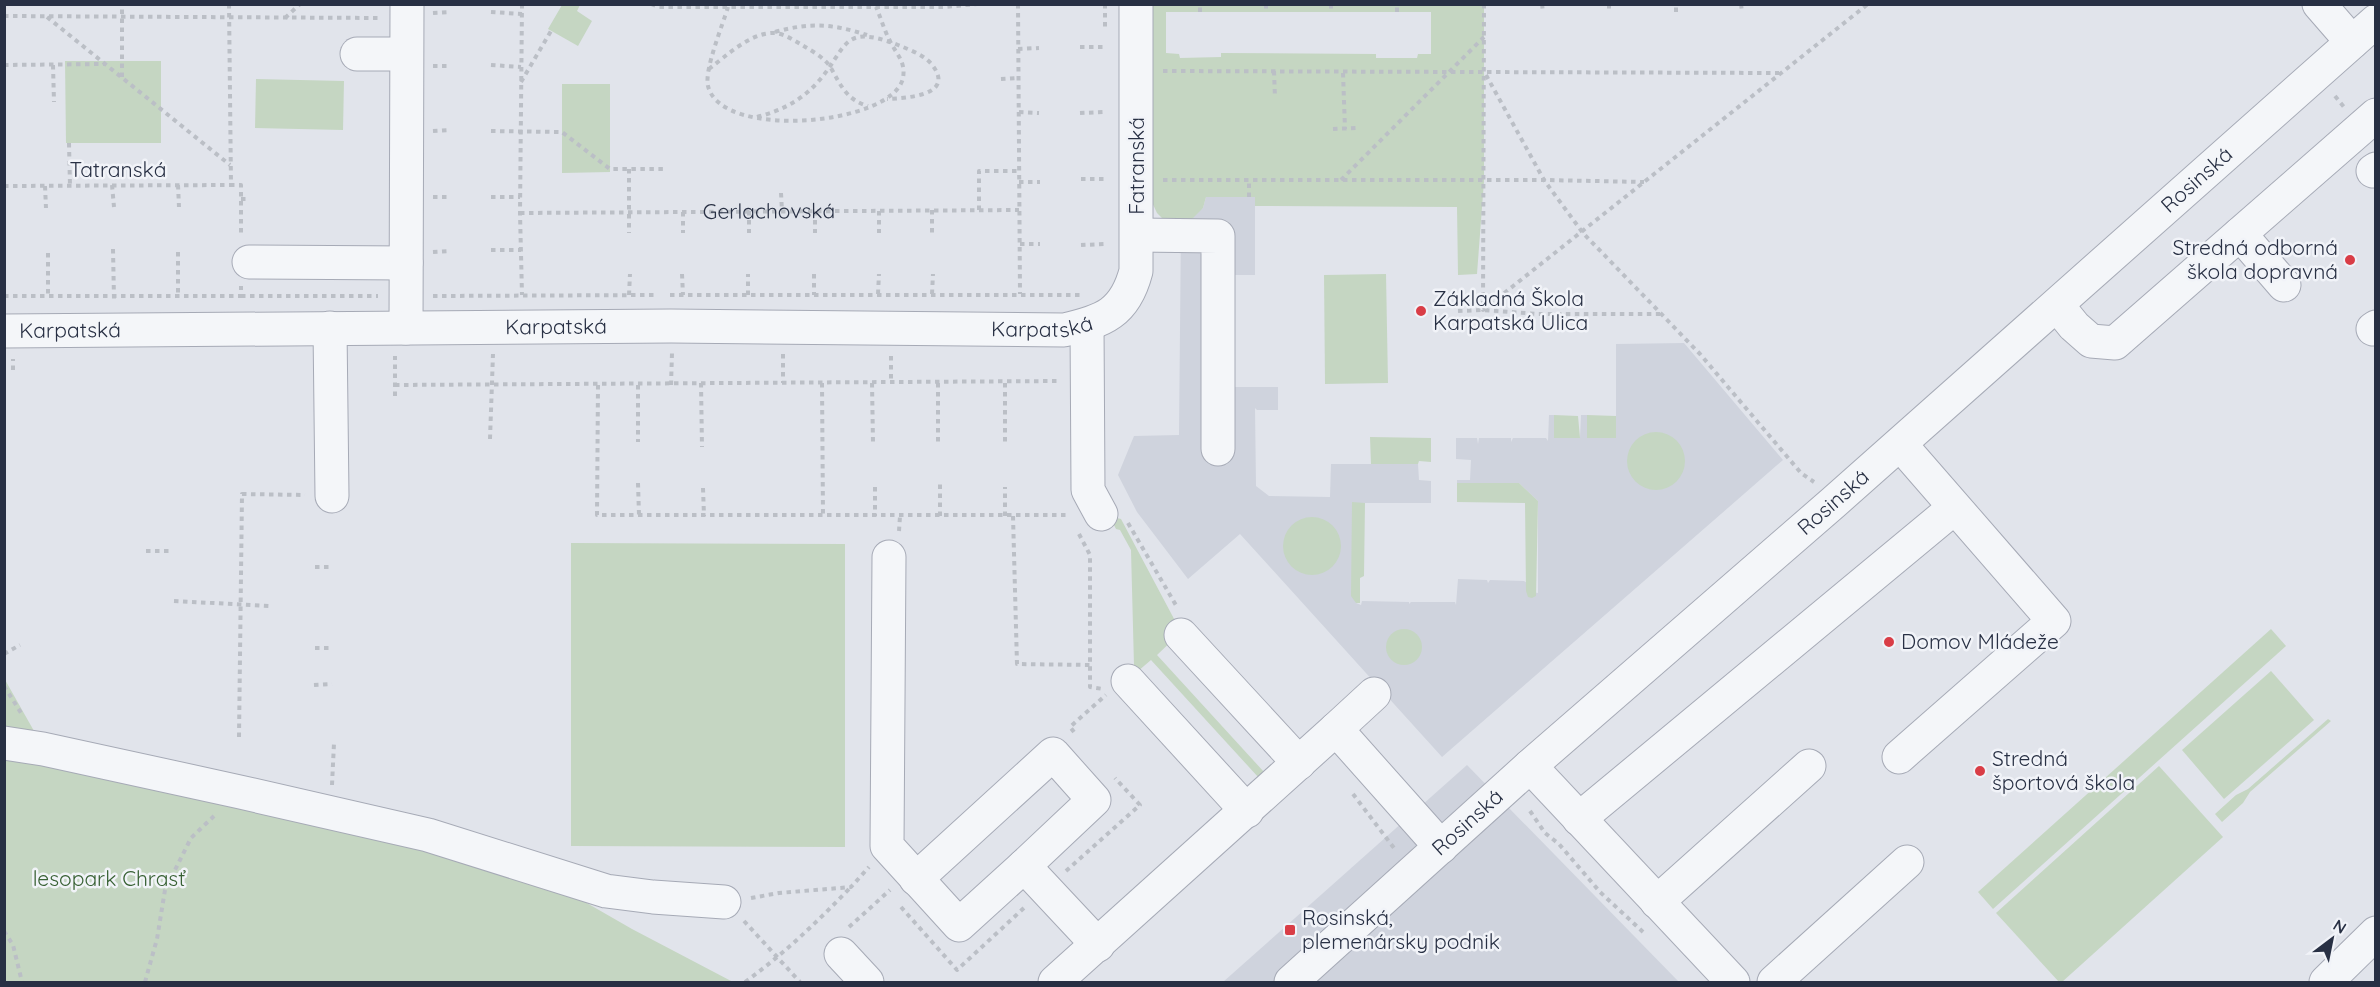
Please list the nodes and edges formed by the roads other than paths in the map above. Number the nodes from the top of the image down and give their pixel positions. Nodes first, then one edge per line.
1 (1136, 4) edge
2 (2319, 4) edge
3 (407, 11) edge
4 (2364, 31) edge
5 (357, 54) dead end
6 (406, 54) junction
7 (2376, 115) edge
8 (1122, 234) junction
9 (2240, 234) junction
10 (244, 263) road end
11 (406, 263) junction
12 (2284, 285) dead end
13 (2057, 305) junction
14 (1093, 312) junction
15 (330, 328) junction
16 (400, 328) junction
17 (4, 331) edge
18 (1900, 444) junction
19 (1218, 449) dead end
20 (332, 496) dead end
21 (1954, 508) junction
22 (1088, 519) road end
23 (889, 557) dead end
24 (1180, 623) road end
25 (1120, 686) road end
26 (1374, 694) dead end
27 (1336, 729) junction
28 (4, 743) edge
29 (1899, 757) dead end
30 (1299, 764) junction
31 (1530, 766) junction
32 (1809, 766) dead end
33 (1247, 811) junction
34 (1579, 819) junction
35 (1441, 847) junction
36 (1908, 862) dead end
37 (1024, 866) junction
38 (913, 875) junction
39 (724, 902) road end
40 (1657, 902) junction
41 (2376, 933) edge
42 (842, 943) road end
43 (1098, 945) junction
44 (867, 982) edge
45 (1055, 982) edge
46 (1290, 982) edge
47 (1733, 982) edge
48 (1774, 982) edge
49 (2326, 982) edge

1 - 8 street, Fatranská
2 - 4 street
3 - 6 street
4 - 13 street, Rosinská
5 - 6 street
6 - 11 street
7 - 9 street
8 - 14 street, Fatranská
8 - 19 street
9 - 12 street
9 - 13 street
10 - 11 street
11 - 16 street
13 - 18 street, Rosinská
14 - 16 street, Karpatská
14 - 22 street
15 - 16 street, Karpatská
15 - 17 street, Karpatská
15 - 20 street
18 - 21 street
18 - 31 street, Rosinská
21 - 29 street
21 - 34 street
23 - 38 street
24 - 30 street
25 - 33 street
26 - 27 street
27 - 30 street
27 - 35 street
28 - 39 street
30 - 33 street
31 - 34 street
31 - 35 street, Rosinská
32 - 40 street
33 - 43 street
34 - 40 street
35 - 46 street, Rosinská
36 - 48 street
37 - 38 street
37 - 38 street
37 - 43 street
40 - 47 street
41 - 49 street
42 - 44 street
43 - 45 street

